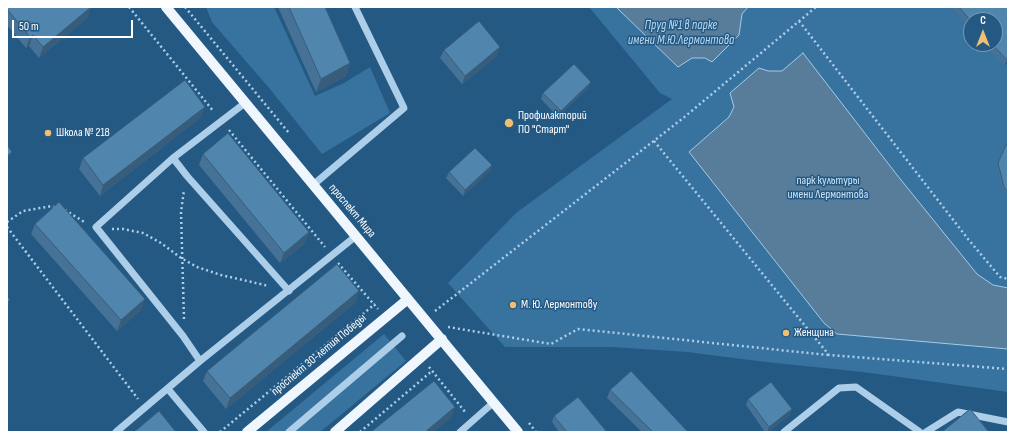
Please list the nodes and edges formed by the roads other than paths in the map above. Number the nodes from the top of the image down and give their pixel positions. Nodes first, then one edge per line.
1 (166, 7) edge
2 (355, 7) edge
3 (244, 103) junction
4 (173, 158) junction
5 (313, 185) junction
6 (356, 236) junction
7 (288, 291) junction
8 (408, 299) junction
9 (402, 336) dead end
10 (442, 339) junction
11 (200, 361) junction
12 (168, 390) junction
13 (494, 402) junction
14 (1008, 422) edge
15 (116, 432) edge
16 (204, 432) edge
17 (247, 432) edge
18 (289, 432) edge
19 (335, 432) edge
20 (460, 432) edge
21 (518, 432) edge
22 (784, 432) edge
23 (920, 432) edge
24 (926, 432) edge

1 - 3 main road, проспект Мира
2 - 5 street
3 - 4 street
3 - 5 main road, проспект Мира
4 - 7 street
4 - 11 street
5 - 6 main road, проспект Мира
6 - 7 street
6 - 8 main road, проспект Мира
7 - 11 street
8 - 10 main road, проспект Мира
8 - 17 main road, проспект 30-летия Победы
9 - 18 street
10 - 13 main road, проспект Мира
10 - 19 main road
11 - 12 street
12 - 15 street
12 - 16 street
13 - 20 street
13 - 21 main road, проспект Мира
14 - 24 street
22 - 23 street

